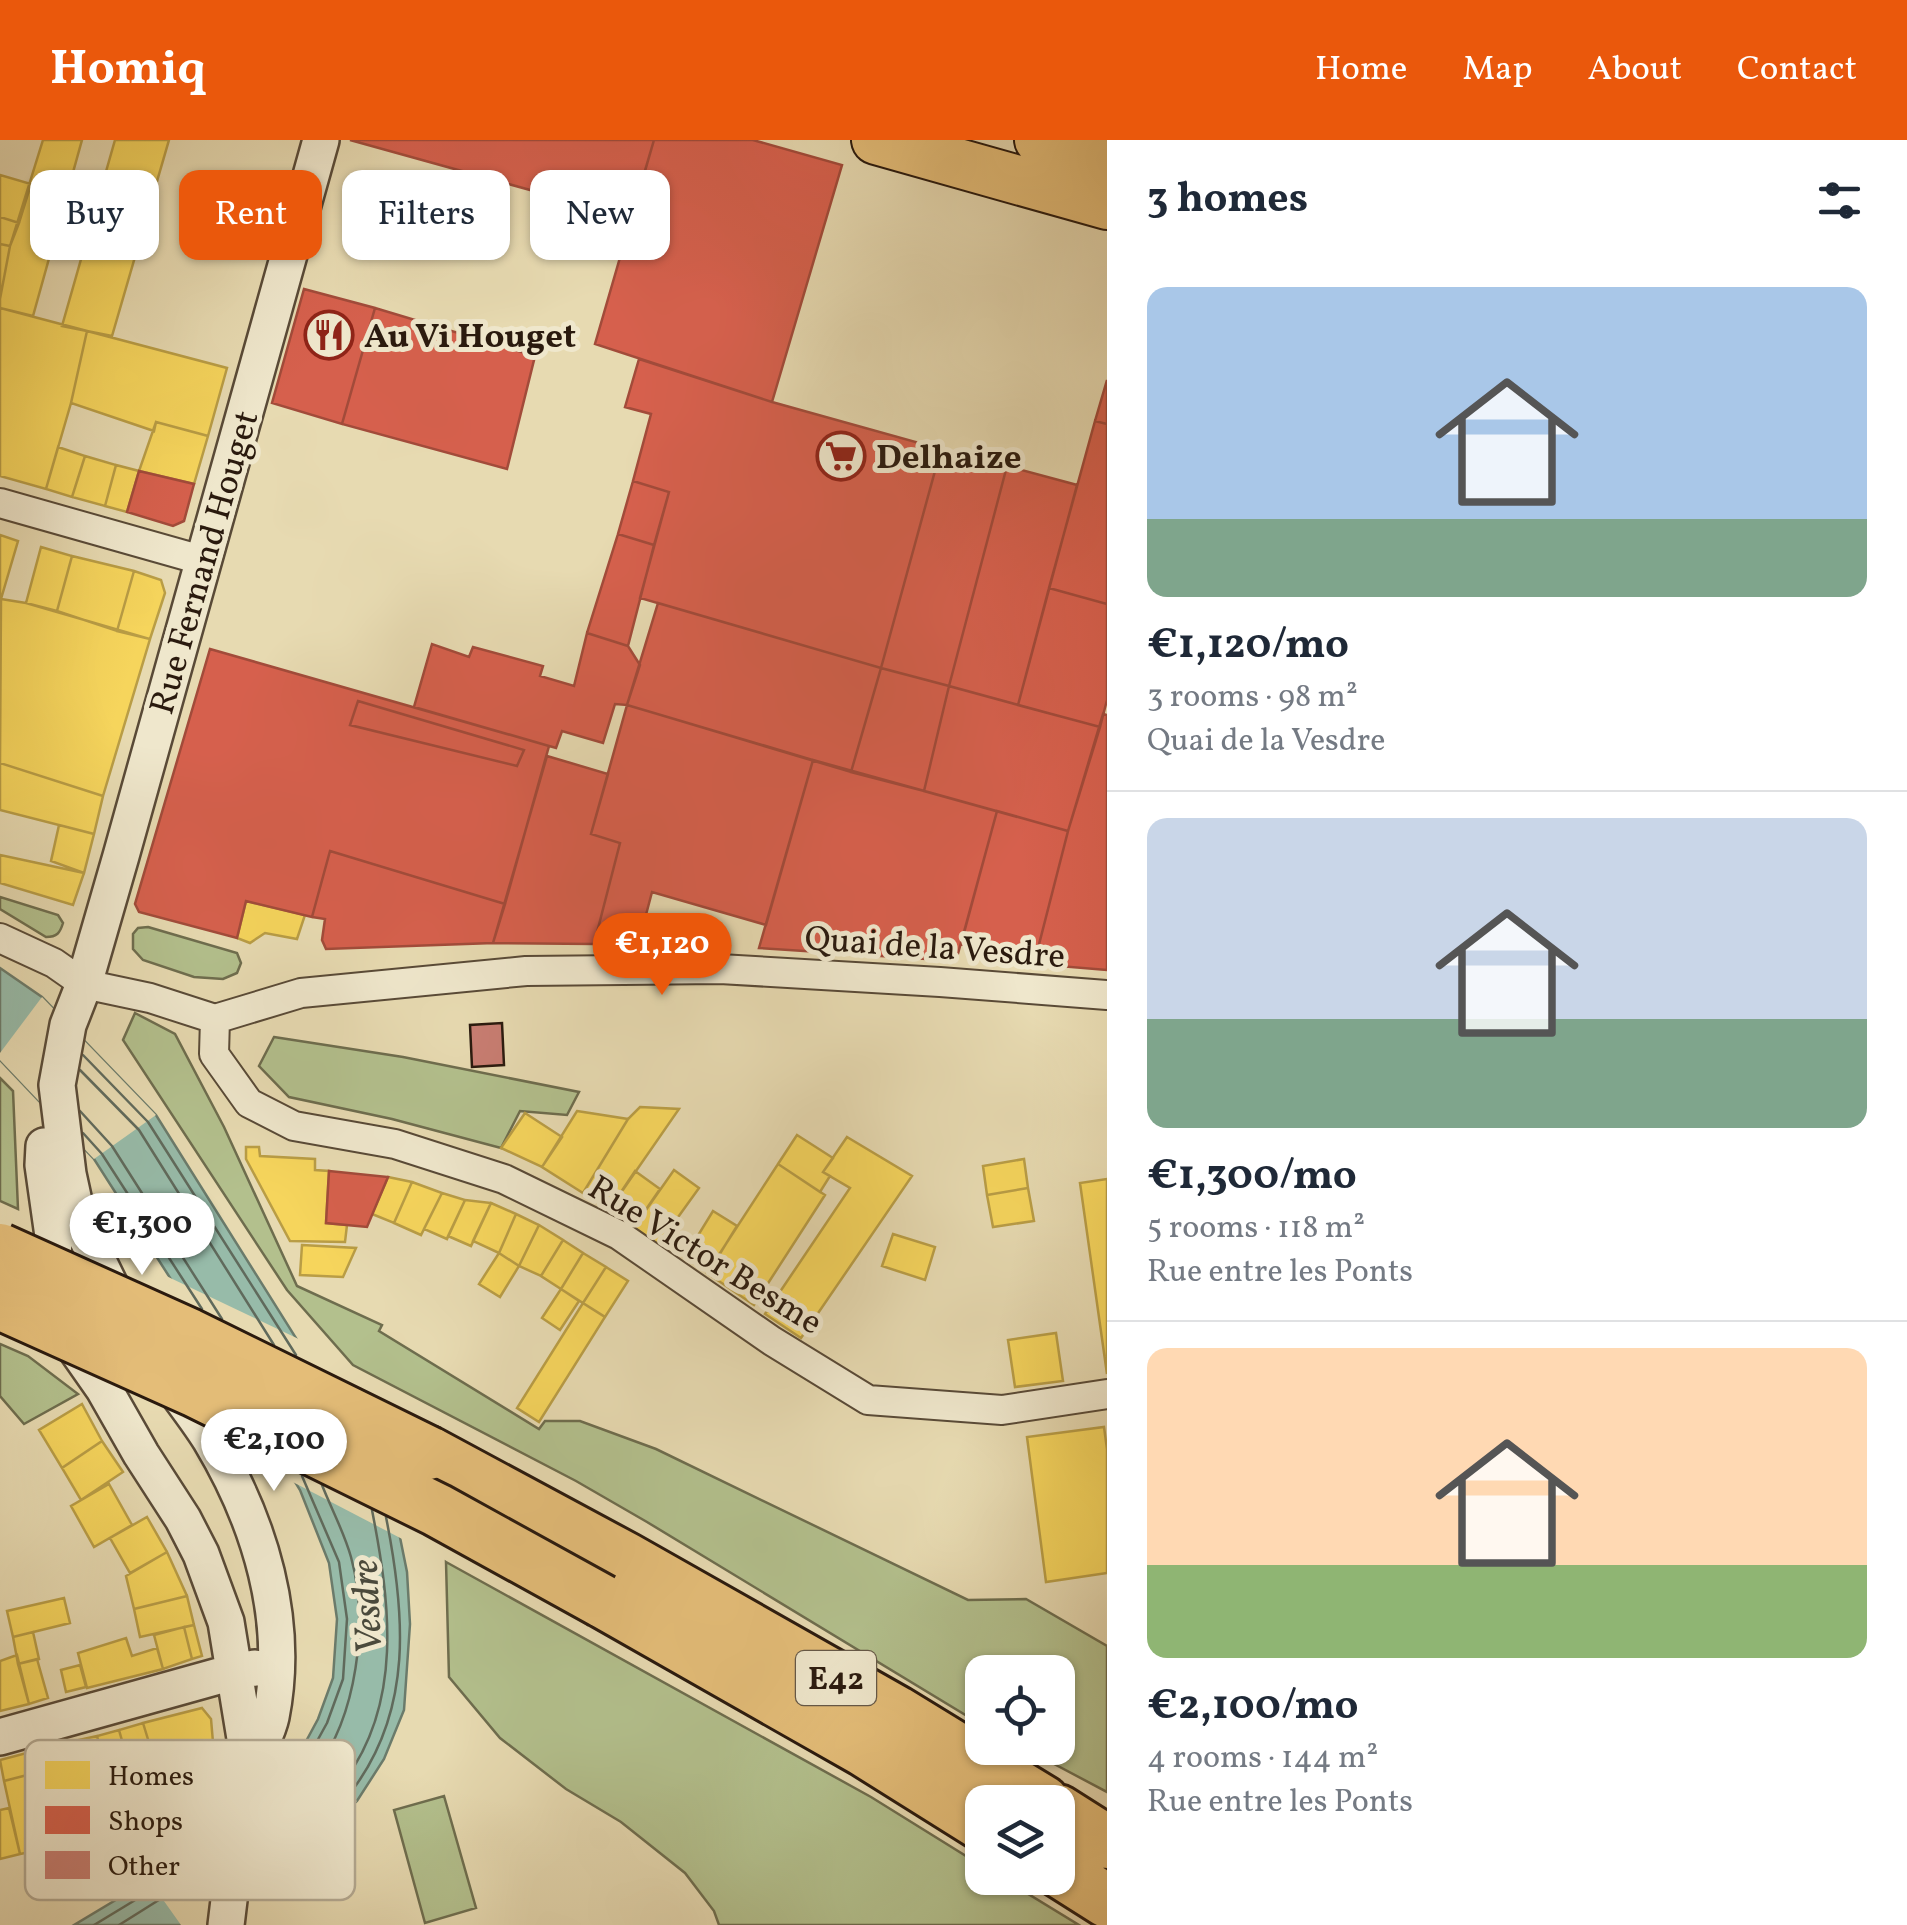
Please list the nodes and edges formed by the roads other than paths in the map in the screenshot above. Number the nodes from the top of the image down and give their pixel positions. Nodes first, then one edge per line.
1 (321, 140) edge
2 (876, 140) edge
3 (1038, 140) edge
4 (1107, 159) edge
5 (1107, 205) edge
6 (0, 503) edge
7 (204, 561) junction
8 (0, 938) edge
9 (84, 984) junction
10 (1107, 995) edge
11 (215, 1018) junction
12 (55, 1106) junction
13 (0, 1250) edge
14 (0, 1304) edge
15 (1107, 1394) edge
16 (614, 1580) junction
17 (276, 1664) junction
18 (233, 1672) junction
19 (0, 1738) edge
20 (245, 1740) edge
21 (263, 1740) edge
22 (1015, 1785) edge
23 (965, 1813) edge
24 (1075, 1821) edge
25 (1107, 1839) edge
26 (1075, 1881) edge
27 (1107, 1901) edge

1 - 7 street, Rue Fernand Houget
2 - 5 highway
3 - 4 highway
6 - 7 street
7 - 9 street, Rue Fernand Houget
8 - 9 street
9 - 11 street
9 - 12 street, Rue Fernand Houget
10 - 11 street, Quai de la Vesdre
11 - 15 street, Rue Victor Besme
12 - 17 street
12 - 18 street
13 - 16 highway, E42, bridge
14 - 16 highway, E42, bridge
16 - 22 highway, E42
16 - 23 highway, E42
17 - 18 street
17 - 21 street
18 - 19 street
18 - 20 street
24 - 25 highway
26 - 27 highway

